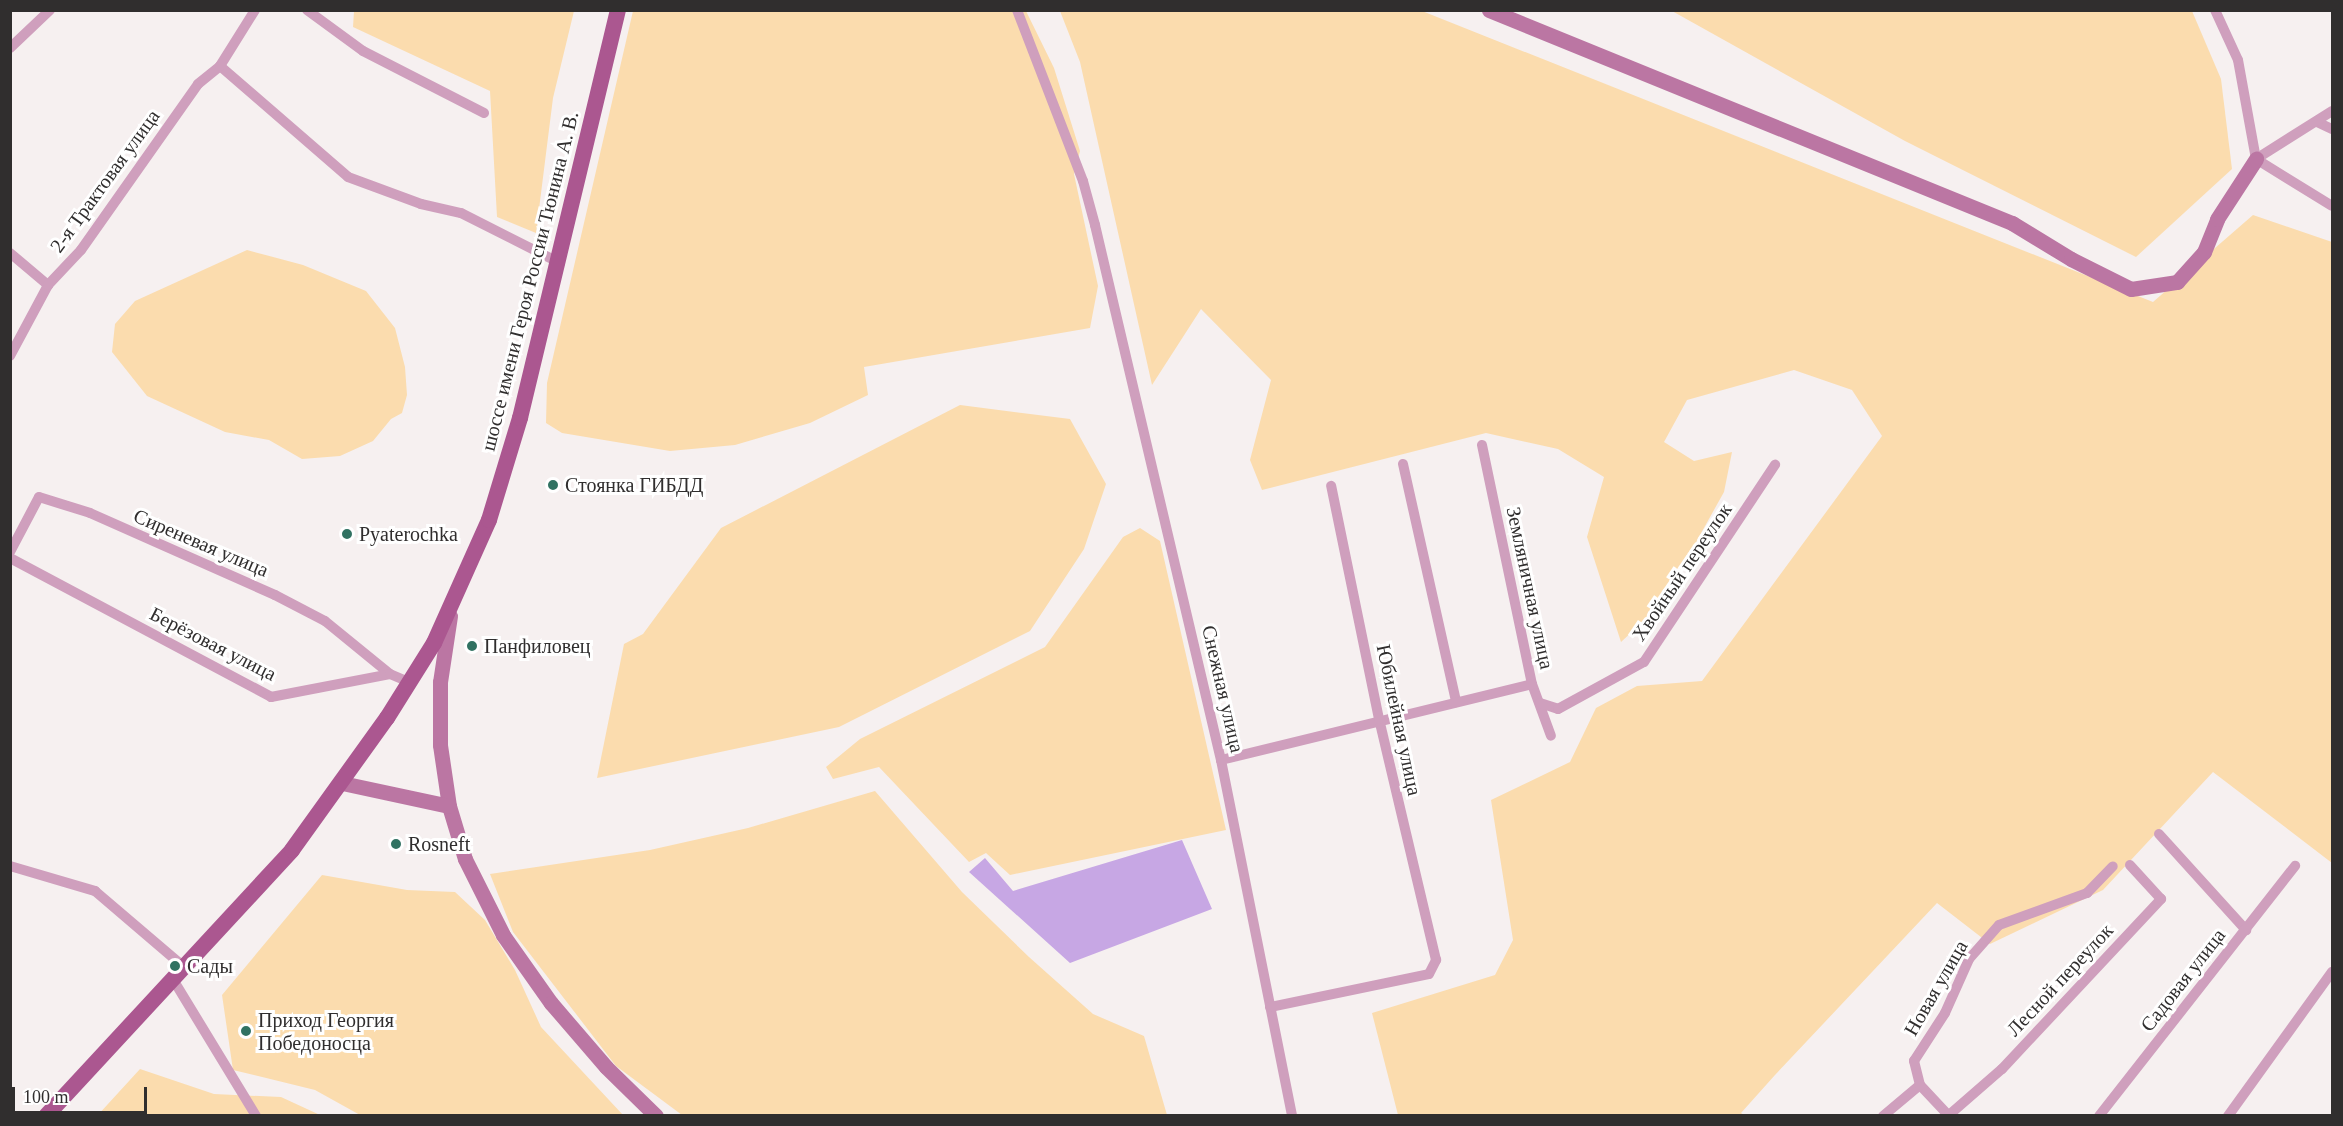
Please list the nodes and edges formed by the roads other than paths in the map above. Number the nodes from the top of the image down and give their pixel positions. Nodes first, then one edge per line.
1 (50, 10) edge
2 (255, 10) edge
3 (307, 10) edge
4 (618, 10) edge
5 (1017, 10) edge
6 (1489, 10) edge
7 (2215, 10) edge
8 (10, 48) edge
9 (220, 66) junction
10 (2332, 111) edge
11 (484, 113) dead end
12 (2317, 122) junction
13 (2332, 129) edge
14 (2256, 159) junction
15 (2332, 206) edge
16 (10, 253) edge
17 (561, 263) junction
18 (48, 285) junction
19 (10, 356) edge
20 (1482, 445) dead end
21 (1403, 464) dead end
22 (1775, 465) dead end
23 (1331, 486) dead end
24 (10, 552) edge
25 (10, 558) edge
26 (452, 607) junction
27 (390, 674) junction
28 (411, 683) junction
29 (1532, 684) junction
30 (1456, 702) junction
31 (1540, 703) junction
32 (1379, 719) junction
33 (1551, 736) dead end
34 (1221, 760) junction
35 (342, 783) junction
36 (449, 806) junction
37 (2159, 834) dead end
38 (2130, 865) dead end
39 (10, 866) edge
40 (2113, 866) dead end
41 (2295, 866) dead end
42 (2246, 930) junction
43 (2332, 972) edge
44 (179, 975) junction
45 (1270, 1007) junction
46 (1920, 1085) junction
47 (1949, 1115) edge
48 (46, 1116) edge
49 (256, 1116) edge
50 (656, 1116) edge
51 (1292, 1116) edge
52 (1883, 1116) edge
53 (2099, 1116) edge
54 (2228, 1116) edge

1 - 8 street
2 - 9 street, 2-я Трактовая улица
3 - 11 street
4 - 17 main road, шоссе имени Героя России Тюнина А. В.
5 - 34 street, Снежная улица
6 - 14 street
7 - 14 street
9 - 17 street
9 - 18 street, 2-я Трактовая улица
10 - 12 street
12 - 13 street
12 - 14 street
14 - 15 street
16 - 18 street
17 - 26 main road, шоссе имени Героя России Тюнина А. В.
18 - 19 street, 2-я Трактовая улица
20 - 29 street, Земляничная улица
21 - 30 street
22 - 31 street, Хвойный переулок
23 - 32 street, Юбилейная улица
24 - 27 street, Сиреневая улица
25 - 27 street, Берёзовая улица
26 - 28 main road, шоссе имени Героя России Тюнина А. В.
26 - 36 street
27 - 28 street
28 - 35 main road, шоссе имени Героя России Тюнина А. В.
29 - 30 street
29 - 31 street, Земляничная улица
30 - 32 street
31 - 33 street, Земляничная улица
32 - 34 street
32 - 45 street, Юбилейная улица
34 - 45 street, Снежная улица
35 - 36 street
35 - 44 main road, шоссе имени Героя России Тюнина А. В.
36 - 50 street
37 - 42 street
38 - 47 street, Лесной переулок
39 - 44 street
40 - 46 street, Новая улица
41 - 42 street, Садовая улица
42 - 53 street, Садовая улица
43 - 54 street
44 - 48 main road, шоссе имени Героя России Тюнина А. В.
44 - 49 street
45 - 51 street, Снежная улица
46 - 47 street
46 - 52 street

